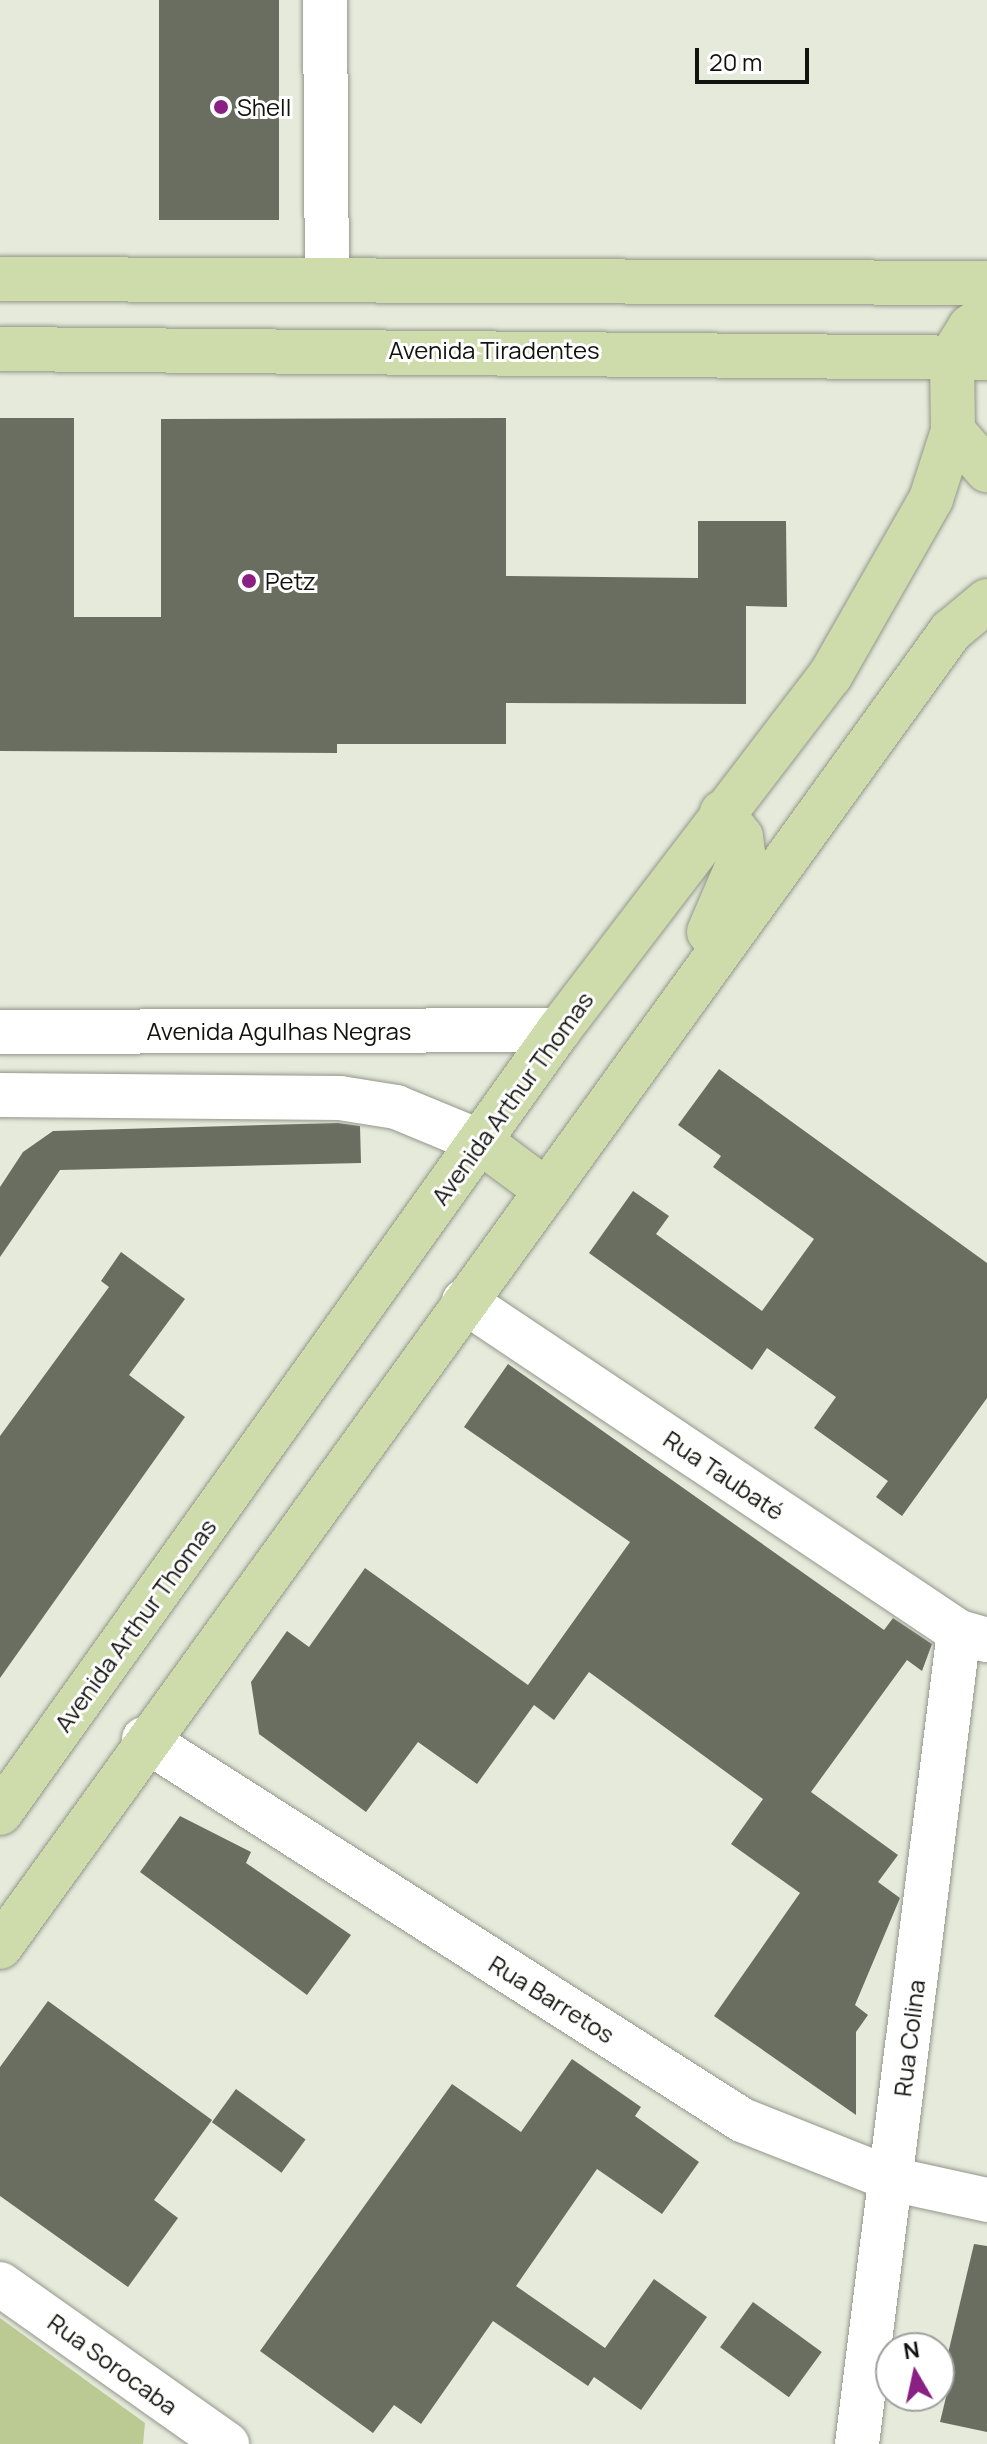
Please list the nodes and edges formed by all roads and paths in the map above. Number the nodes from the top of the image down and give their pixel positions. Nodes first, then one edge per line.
1 (325, 0) edge
2 (0, 279) edge
3 (327, 280) junction
4 (987, 283) edge
5 (987, 316) edge
6 (0, 349) edge
7 (970, 357) edge
8 (953, 431) junction
9 (987, 470) edge
10 (987, 601) edge
11 (722, 813) junction
12 (672, 1015) junction
13 (559, 1030) junction
14 (0, 1032) edge
15 (8, 1106) edge
16 (481, 1142) junction
17 (547, 1191) junction
18 (464, 1301) junction
19 (973, 1636) edge
20 (144, 1739) junction
21 (0, 1813) edge
22 (0, 1947) edge
23 (891, 2179) junction
24 (987, 2200) edge
25 (0, 2284) edge
26 (202, 2436) edge
27 (857, 2444) edge

1 - 3 street
2 - 3 main road
3 - 4 main road
5 - 7 main road
6 - 7 main road, Avenida Tiradentes
7 - 8 main road, Avenida Arthur Thomas
8 - 9 main road
8 - 11 main road, Avenida Arthur Thomas
10 - 12 main road
11 - 12 main road
11 - 13 main road, Avenida Arthur Thomas
12 - 17 main road
13 - 14 street, Avenida Agulhas Negras
13 - 16 main road, Avenida Arthur Thomas
15 - 16 street
16 - 17 main road
16 - 21 main road, Avenida Arthur Thomas
17 - 18 main road
18 - 19 street, Rua Taubaté
18 - 20 main road
19 - 23 street, Rua Colina
20 - 22 main road
20 - 23 street, Rua Barretos
23 - 24 street, Rua Barretos
23 - 27 street, Rua Colina
25 - 26 street, Rua Sorocaba

